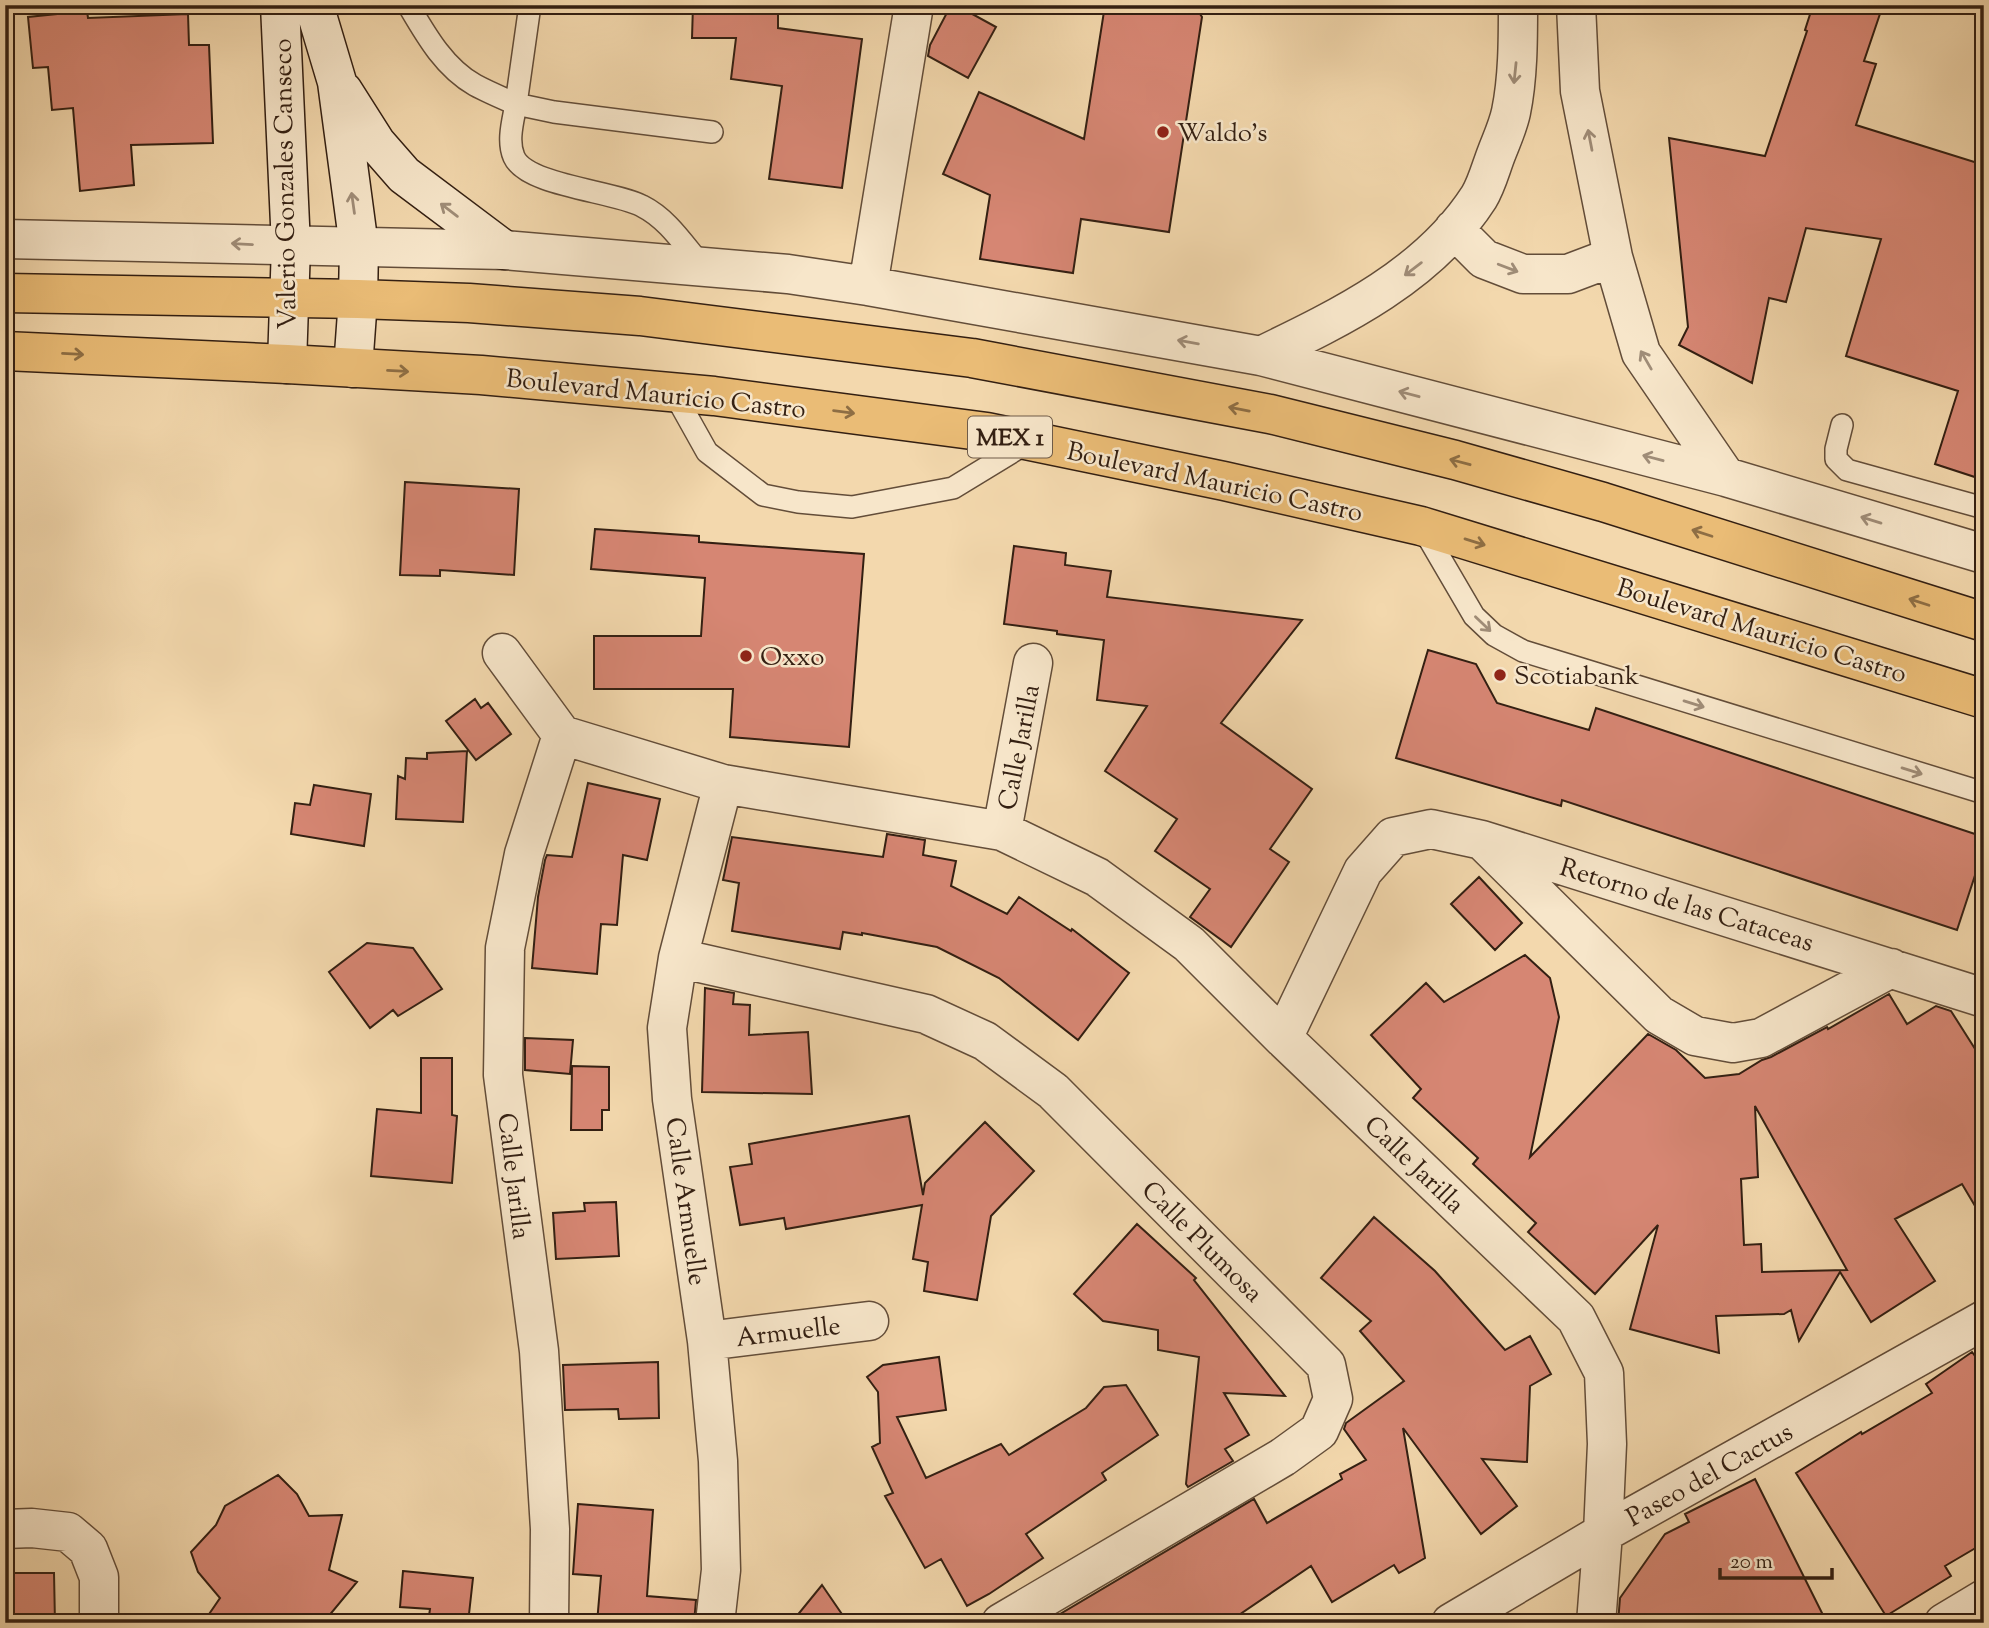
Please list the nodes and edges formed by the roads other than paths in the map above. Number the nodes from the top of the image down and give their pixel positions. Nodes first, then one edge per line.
1 (280, 5) edge
2 (314, 5) edge
3 (530, 5) edge
4 (914, 5) edge
5 (1518, 5) edge
6 (1576, 5) edge
7 (410, 8) dead end
8 (337, 82) junction
9 (516, 104) junction
10 (712, 132) dead end
11 (1454, 229) junction
12 (5, 239) edge
13 (291, 246) junction
14 (359, 247) junction
15 (504, 250) junction
16 (1613, 257) junction
17 (702, 267) junction
18 (868, 286) junction
19 (5, 293) edge
20 (290, 298) junction
21 (358, 299) junction
22 (5, 351) edge
23 (1261, 356) junction
24 (287, 364) junction
25 (353, 368) junction
26 (674, 393) junction
27 (1842, 425) dead end
28 (1030, 441) junction
29 (1726, 477) junction
30 (1984, 508) edge
31 (1421, 526) junction
32 (1984, 554) edge
33 (1984, 622) edge
34 (502, 653) dead end
35 (1034, 663) dead end
36 (1984, 699) edge
37 (562, 735) junction
38 (723, 784) junction
39 (1984, 793) edge
40 (1002, 831) junction
41 (1482, 840) junction
42 (678, 958) junction
43 (1891, 968) junction
44 (1984, 998) edge
45 (1283, 1038) junction
46 (869, 1321) dead end
47 (1978, 1321) edge
48 (707, 1341) junction
49 (5, 1530) edge
50 (1603, 1533) junction
51 (1984, 1600) edge
52 (99, 1623) edge
53 (549, 1623) edge
54 (715, 1623) edge
55 (1001, 1623) edge
56 (1451, 1623) edge
57 (1596, 1623) edge
58 (1944, 1623) edge

1 - 13 street, Valerio Gonzales Canseco
2 - 8 street, Valerio Gonzales Canseco
3 - 9 lane
4 - 18 street
5 -> 11 street
16 -> 6 street
7 - 9 lane
14 -> 8 street, Valerio Gonzales Canseco
15 -> 8 street
9 - 10 lane
9 - 17 lane
11 -> 16 street
11 -> 23 street
13 -> 12 street
13 - 14 street
13 - 20 street, Valerio Gonzales Canseco
14 - 15 street
14 - 21 street, Valerio Gonzales Canseco
15 - 17 street
29 -> 16 street
17 - 18 street
23 -> 18 street
19 - 20 main road
20 - 21 main road
20 - 24 street, Valerio Gonzales Canseco
21 - 25 street, Valerio Gonzales Canseco
33 -> 21 main road
22 -> 24 main road, Boulevard Mauricio Castro / MEX 1
29 -> 23 street
24 - 25 main road, Boulevard Mauricio Castro / MEX 1
25 -> 26 main road, Boulevard Mauricio Castro / MEX 1
26 -> 28 main road, Boulevard Mauricio Castro / MEX 1
26 - 28 lane
27 - 30 lane
28 - 31 main road, Boulevard Mauricio Castro / MEX 1
32 -> 29 street
31 -> 36 main road, Boulevard Mauricio Castro / MEX 1
31 -> 39 lane
34 - 37 street
35 - 40 street, Calle Jarilla
37 - 38 street, Calle Jarilla
37 - 53 street, Calle Jarilla
38 - 40 street, Calle Jarilla
38 - 42 street, Calle Armuelle
40 - 45 street, Calle Jarilla
41 - 43 street, Retorno de las Cataceas
41 - 43 street, Retorno de las Cataceas
41 - 45 street, Retorno de las Cataceas
42 - 48 street, Calle Armuelle
42 - 55 street, Calle Plumosa
43 - 44 street, Retorno de las Cataceas
45 - 50 street, Calle Jarilla
46 - 48 street, Armuelle
47 - 50 street, Paseo del Cactus
48 - 54 street, Calle Armuelle
49 - 52 street
50 - 56 street, Paseo del Cactus
50 - 57 street, Calle Jarilla
51 - 58 street

